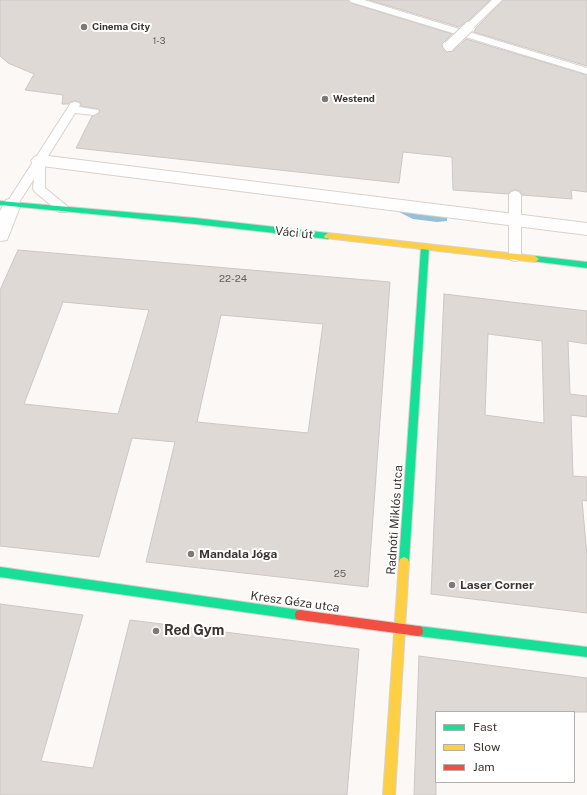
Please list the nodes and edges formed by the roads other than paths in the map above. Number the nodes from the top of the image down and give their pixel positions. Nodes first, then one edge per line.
1 (354, 0) edge
2 (497, 0) edge
3 (449, 46) dead end
4 (587, 71) edge
5 (94, 112) dead end
6 (40, 161) junction
7 (515, 195) dead end
8 (6, 204) edge
9 (63, 209) junction
10 (514, 219) junction
11 (587, 229) edge
12 (0, 234) edge
13 (425, 248) junction
14 (515, 257) junction
15 (587, 265) edge
16 (0, 572) edge
17 (400, 629) junction
18 (587, 652) edge
19 (389, 795) edge

1 - 4 lane
2 - 3 lane, bridge
5 - 6 lane
6 - 8 lane
6 - 9 lane
6 - 10 street
7 - 10 lane
8 - 9 street, Váci út
8 - 12 street
9 - 13 street, Váci út
10 - 11 street
10 - 14 lane
13 - 14 street, Váci út
13 - 17 street, Radnóti Miklós utca
14 - 15 street, Váci út
16 - 17 street, Kresz Géza utca
17 - 18 street, Kresz Géza utca
17 - 19 street, Radnóti Miklós utca

